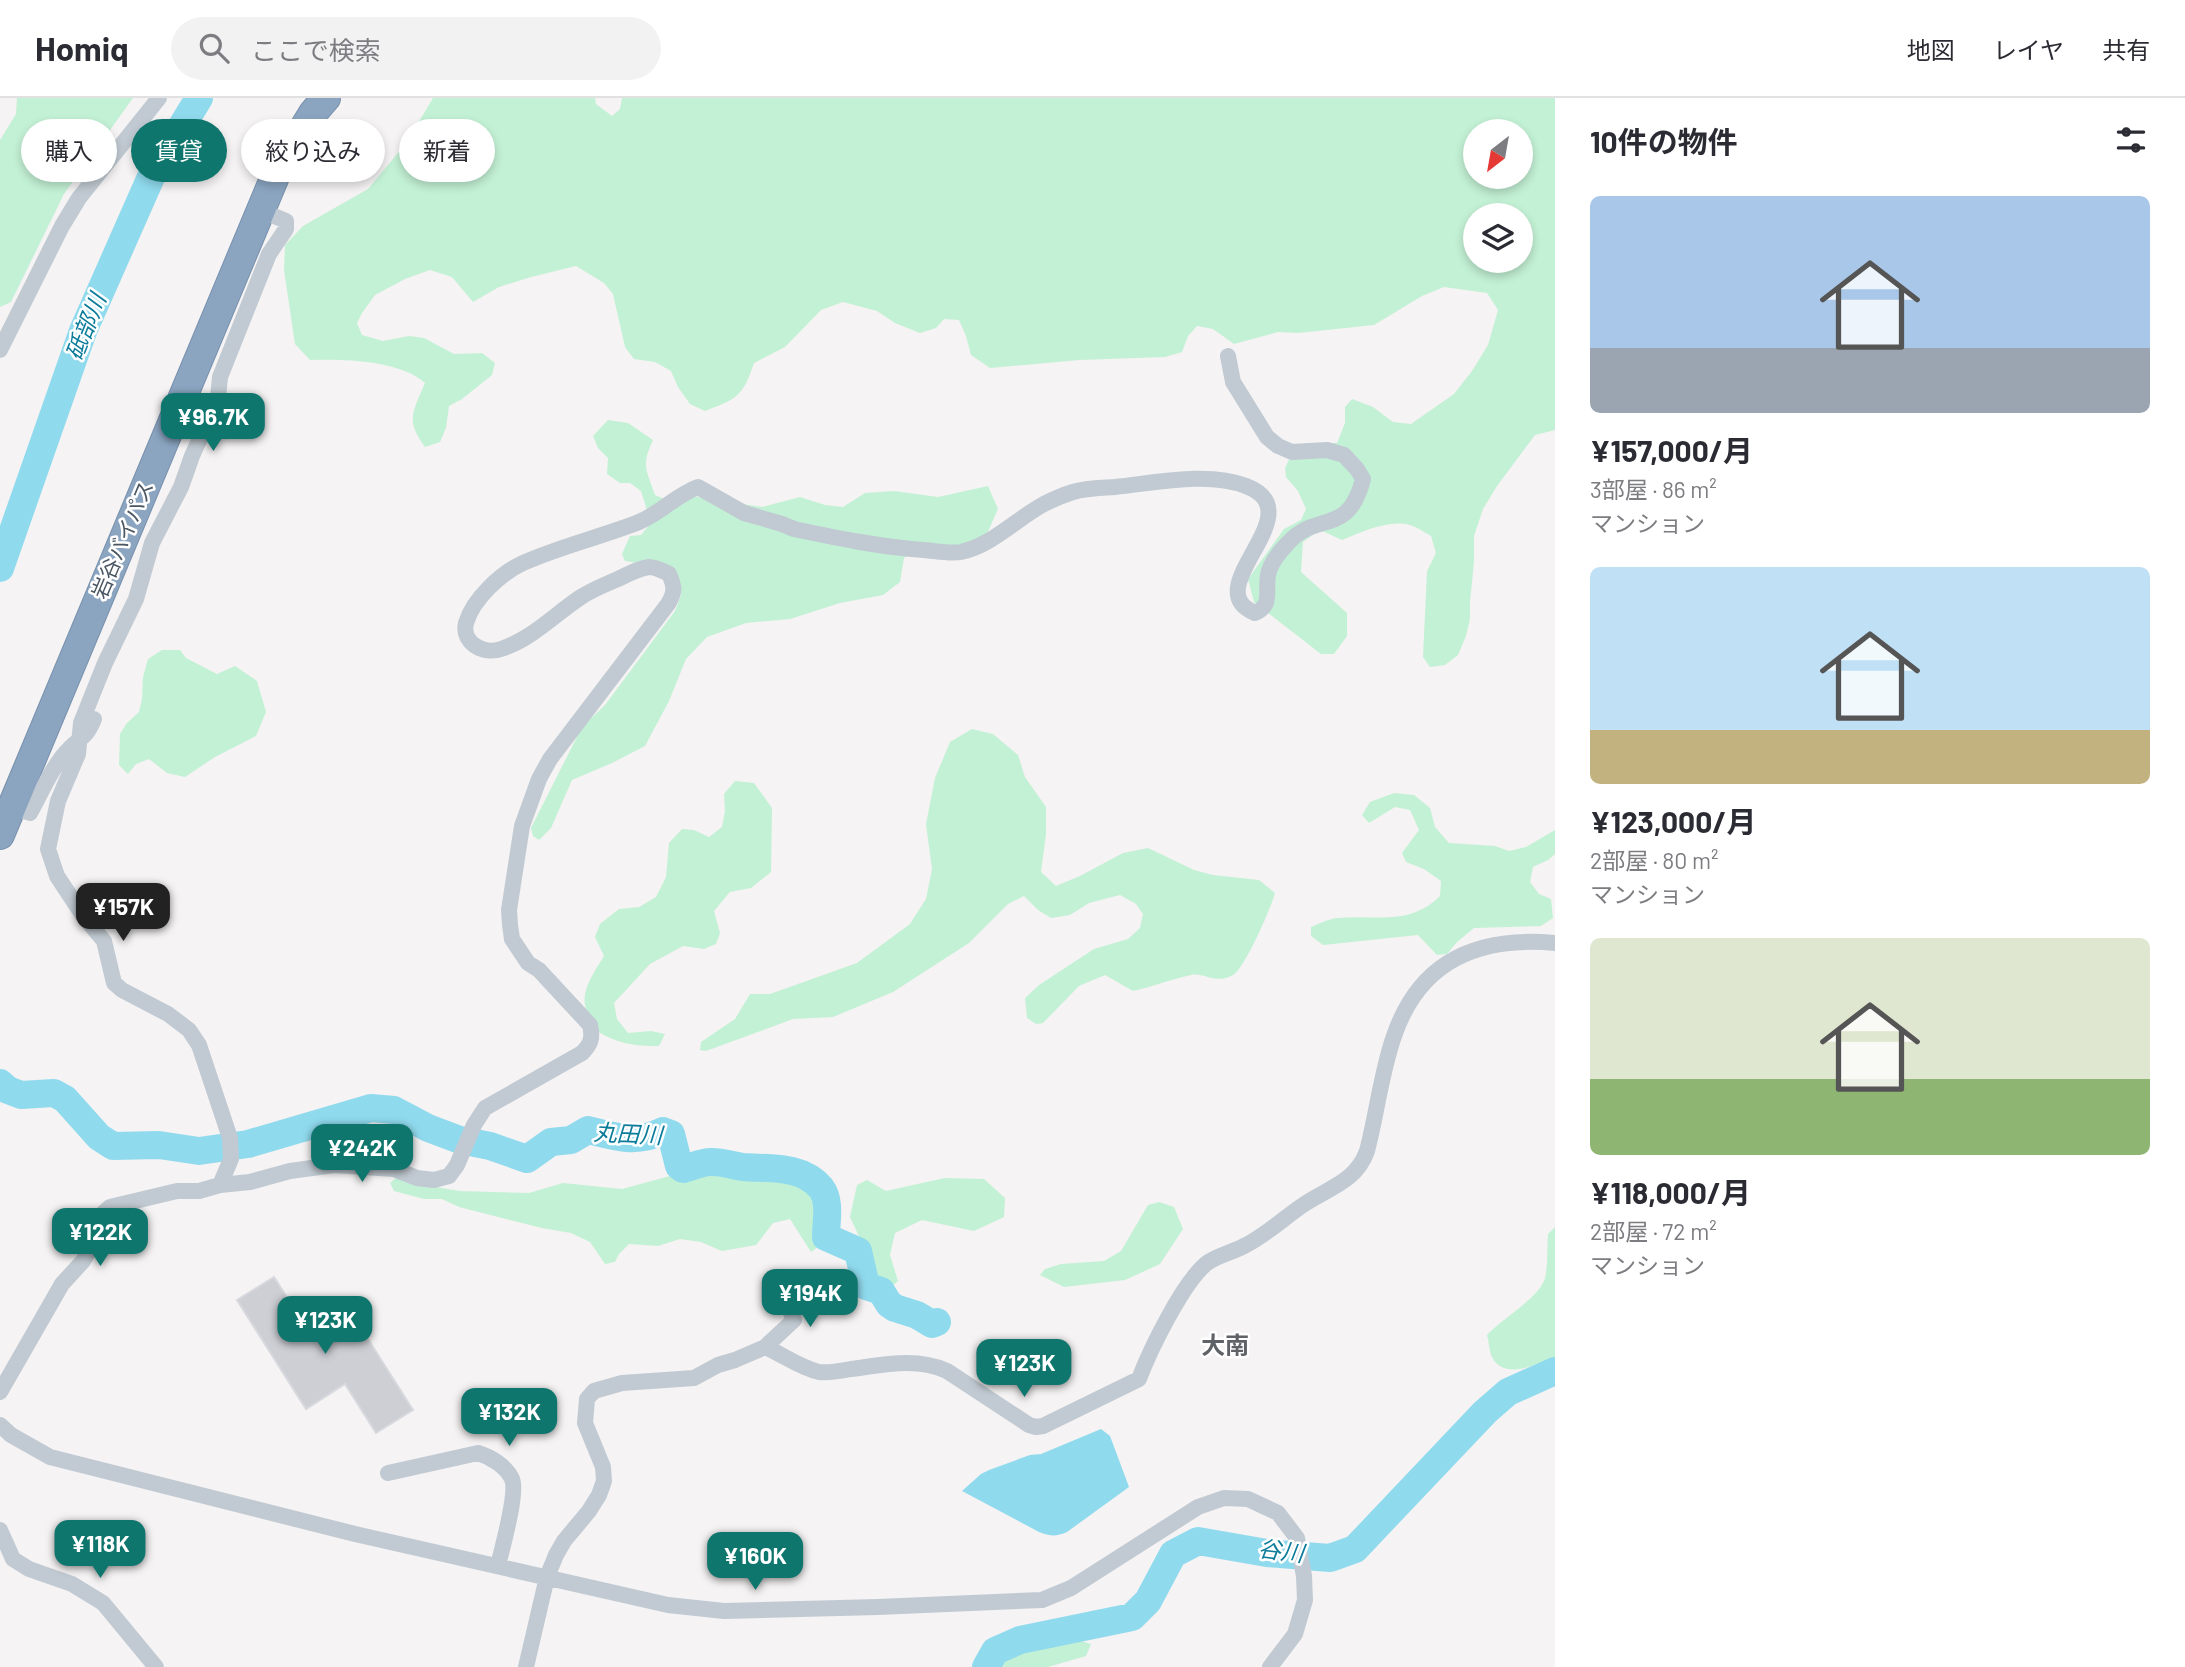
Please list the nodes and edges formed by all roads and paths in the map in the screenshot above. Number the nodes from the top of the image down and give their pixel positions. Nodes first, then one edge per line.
1 (159, 98) edge
2 (326, 98) edge
3 (260, 210) junction
4 (0, 350) edge
5 (1228, 356) dead end
6 (94, 719) dead end
7 (79, 741) junction
8 (12, 807) junction
9 (0, 835) edge
10 (1555, 943) edge
11 (220, 1185) junction
12 (783, 1294) dead end
13 (765, 1347) junction
14 (0, 1392) edge
15 (0, 1425) edge
16 (388, 1473) dead end
17 (0, 1530) edge
18 (498, 1566) junction
19 (547, 1577) junction
20 (156, 1667) edge
21 (526, 1667) edge
22 (1270, 1667) edge

1 - 4 street
2 - 3 highway, 岩谷バイパス
3 - 7 street
3 - 8 highway, 岩谷バイパス
5 - 11 street
6 - 7 street
7 - 8 street
7 - 11 street
8 - 9 highway, 岩谷バイパス
10 - 13 street
11 - 14 street
12 - 13 street
13 - 19 street
15 - 18 street
16 - 18 street
17 - 20 street
18 - 19 street
19 - 21 street
19 - 22 street

